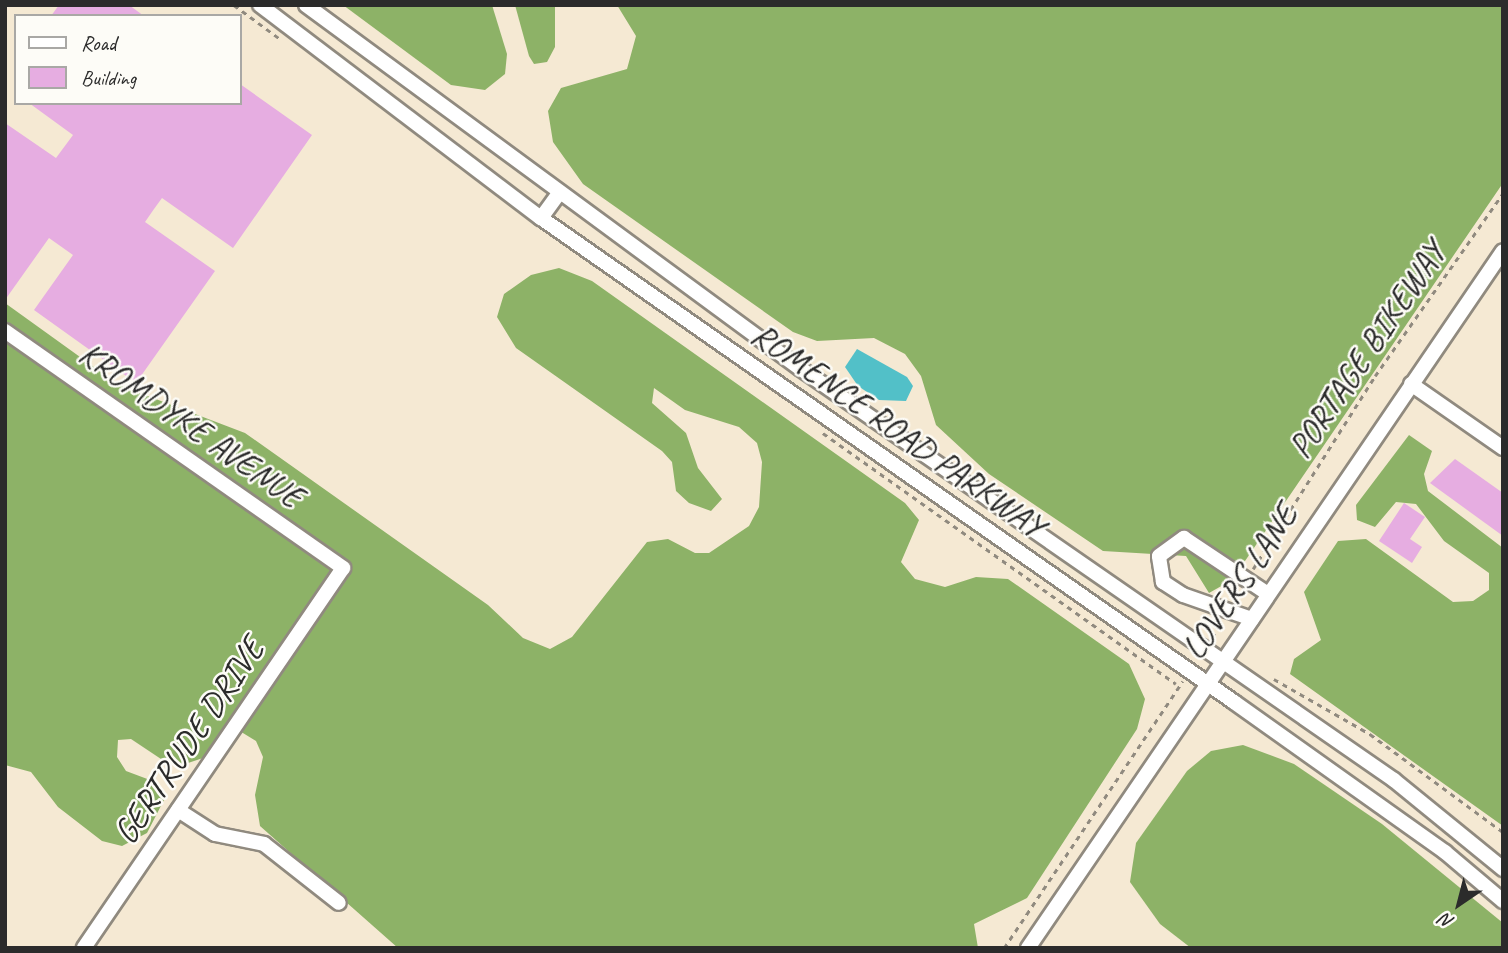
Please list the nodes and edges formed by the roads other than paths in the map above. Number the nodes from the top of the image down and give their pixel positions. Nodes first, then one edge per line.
1 (260, 5) edge
2 (306, 5) edge
3 (560, 192) junction
4 (541, 218) junction
5 (1503, 251) edge
6 (5, 331) edge
7 (1410, 384) junction
8 (1503, 448) edge
9 (343, 568) joint
10 (1268, 594) junction
11 (1252, 619) junction
12 (1223, 660) junction
13 (1208, 683) junction
14 (178, 810) junction
15 (1503, 869) edge
16 (1503, 901) edge
17 (339, 903) dead end
18 (84, 948) edge
19 (1028, 948) edge

1 - 4 street, ROMENCE ROAD PARKWAY
2 - 3 street, ROMENCE ROAD PARKWAY
3 - 4 street
3 - 12 street, ROMENCE ROAD PARKWAY
4 - 13 street, ROMENCE ROAD PARKWAY
5 - 7 street, LOVERS LANE
6 - 9 street, KROMDYKE AVENUE
7 - 8 street
7 - 10 street, LOVERS LANE
9 - 14 street, GERTRUDE DRIVE
10 - 11 street, LOVERS LANE
10 - 11 street
11 - 12 street, LOVERS LANE
12 - 13 street, LOVERS LANE
12 - 15 street, ROMENCE ROAD PARKWAY
13 - 16 street, ROMENCE ROAD PARKWAY
13 - 19 street, LOVERS LANE
14 - 17 street
14 - 18 street, GERTRUDE DRIVE

